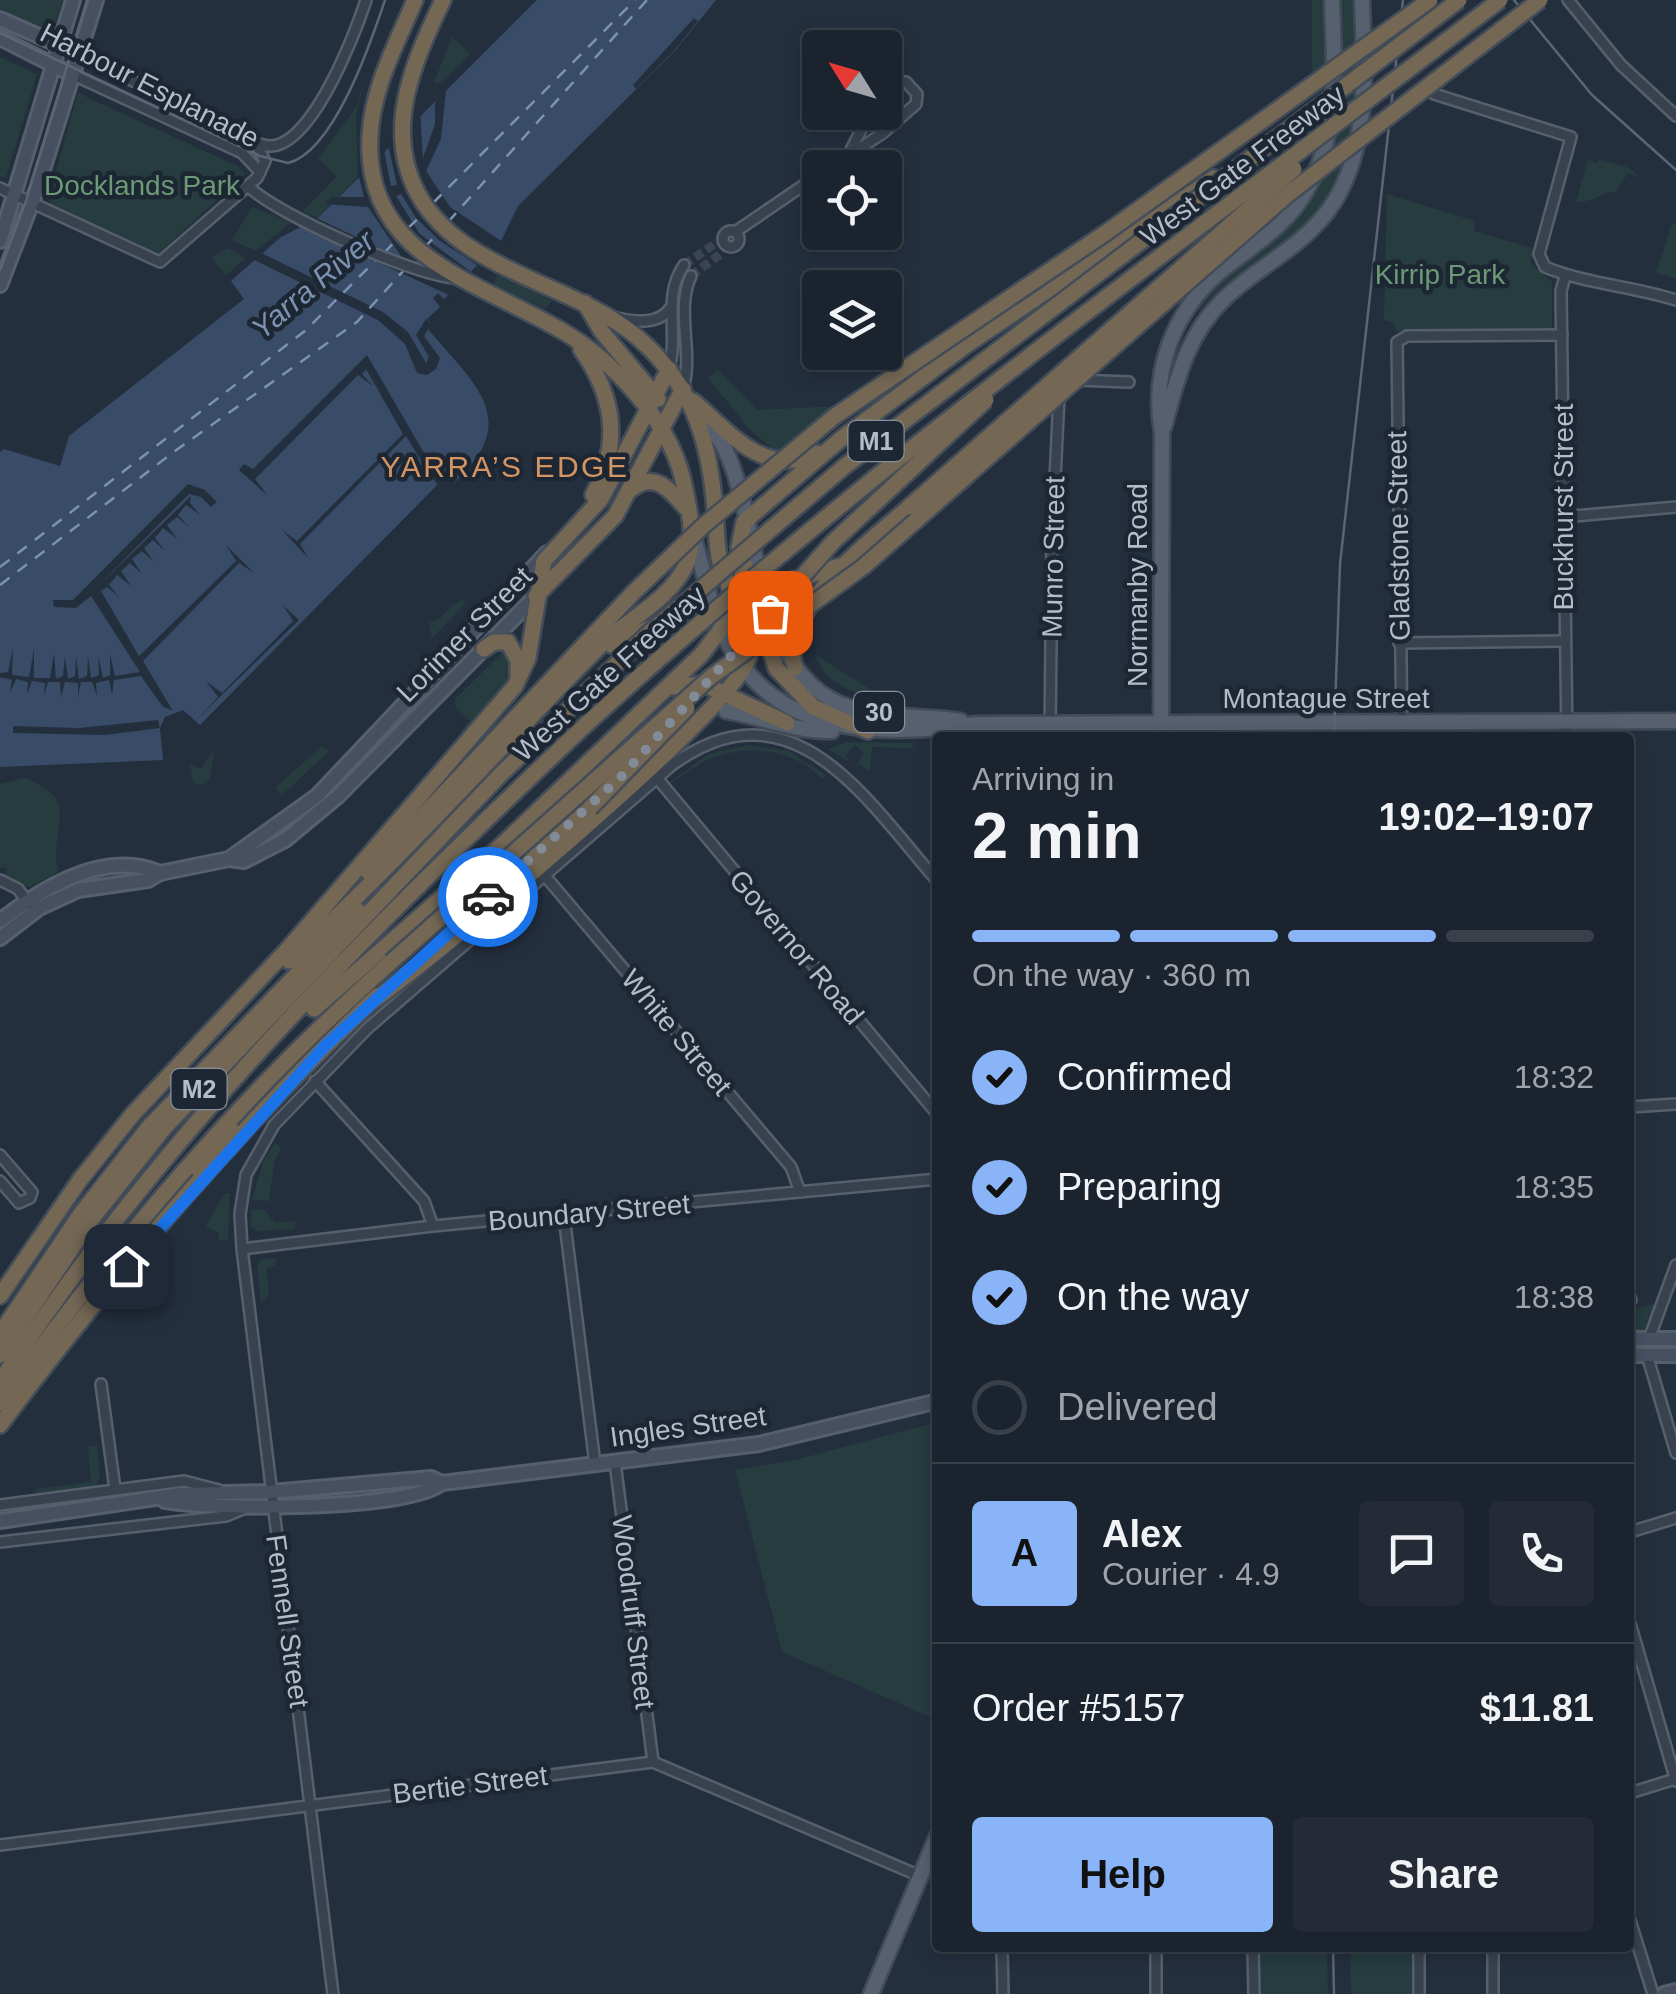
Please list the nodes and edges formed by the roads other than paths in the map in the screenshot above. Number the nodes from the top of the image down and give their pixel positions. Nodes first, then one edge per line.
1 (73, 0) edge
2 (96, 0) edge
3 (366, 0) edge
4 (415, 0) edge
5 (443, 0) edge
6 (1332, 0) edge
7 (1362, 0) edge
8 (1430, 0) edge
9 (1459, 0) edge
10 (1500, 0) edge
11 (1540, 0) edge
12 (1568, 0) edge
13 (0, 19) edge
14 (0, 38) edge
15 (59, 46) junction
16 (77, 54) junction
17 (54, 66) junction
18 (70, 74) junction
19 (902, 82) edge
20 (1383, 90) junction
21 (1434, 94) dead end
22 (902, 115) edge
23 (1676, 116) edge
24 (882, 130) edge
25 (1277, 138) junction
26 (248, 139) junction
27 (855, 150) edge
28 (260, 172) junction
29 (250, 186) junction
30 (802, 186) edge
31 (0, 188) edge
32 (16, 196) junction
33 (32, 204) junction
34 (0, 241) edge
35 (722, 253) tunnel mouth
36 (684, 265) tunnel mouth
37 (690, 276) dead end
38 (1565, 277) junction
39 (457, 278) junction
40 (0, 284) edge
41 (1676, 300) edge
42 (580, 301) junction
43 (672, 305) junction
44 (603, 312) junction
45 (1064, 330) junction
46 (565, 332) junction
47 (1562, 335) junction
48 (668, 369) junction
49 (1129, 382) dead end
50 (656, 396) junction
51 (688, 397) junction
52 (647, 410) junction
53 (661, 430) junction
54 (848, 433) junction
55 (1162, 433) junction
56 (628, 492) junction
57 (1676, 507) edge
58 (1564, 517) junction
59 (689, 519) junction
60 (746, 519) junction
61 (569, 532) junction
62 (549, 551) junction
63 (857, 554) junction
64 (720, 563) junction
65 (755, 579) junction
66 (536, 596) junction
67 (726, 610) junction
68 (760, 620) junction
69 (722, 628) junction
70 (1563, 641) junction
71 (781, 642) junction
72 (1399, 643) junction
73 (484, 648) junction
74 (580, 657) junction
75 (745, 668) junction
76 (794, 668) junction
77 (515, 686) junction
78 (724, 694) junction
79 (656, 698) junction
80 (726, 711) joint
81 (1676, 721) edge
82 (694, 723) junction
83 (787, 723) junction
84 (977, 724) junction
85 (1050, 730) edge
86 (1567, 730) edge
87 (861, 731) junction
88 (1162, 731) edge
89 (1284, 731) edge
90 (1402, 731) edge
91 (657, 778) junction
92 (428, 847) junction
93 (377, 848) junction
94 (229, 858) junction
95 (932, 875) edge
96 (546, 877) junction
97 (0, 880) edge
98 (31, 905) junction
99 (0, 921) edge
100 (0, 938) edge
101 (371, 1002) junction
102 (308, 1038) junction
103 (316, 1081) junction
104 (212, 1104) junction
105 (1676, 1104) edge
106 (1634, 1106) edge
107 (932, 1108) edge
108 (0, 1156) edge
109 (932, 1180) edge
110 (0, 1181) edge
111 (800, 1192) junction
112 (564, 1216) junction
113 (433, 1226) junction
114 (242, 1249) junction
115 (1676, 1266) edge
116 (0, 1296) edge
117 (0, 1311) edge
118 (0, 1334) edge
119 (1634, 1339) edge
120 (1650, 1339) junction
121 (1676, 1339) edge
122 (0, 1355) edge
123 (1634, 1355) edge
124 (1647, 1355) junction
125 (1676, 1355) edge
126 (36, 1377) junction
127 (0, 1382) edge
128 (101, 1384) dead end
129 (0, 1402) edge
130 (932, 1402) edge
131 (0, 1426) edge
132 (1676, 1453) edge
133 (615, 1462) junction
134 (595, 1464) junction
135 (442, 1483) junction
136 (368, 1485) junction
137 (116, 1489) junction
138 (272, 1498) junction
139 (248, 1499) junction
140 (370, 1500) junction
141 (0, 1506) edge
142 (1676, 1518) edge
143 (0, 1521) edge
144 (1634, 1531) edge
145 (0, 1542) edge
146 (1634, 1636) edge
147 (1676, 1730) edge
148 (1663, 1734) junction
149 (653, 1762) junction
150 (1676, 1780) edge
151 (1634, 1792) edge
152 (312, 1804) junction
153 (0, 1845) edge
154 (932, 1848) edge
155 (920, 1876) junction
156 (1634, 1933) edge
157 (1002, 1952) edge
158 (1156, 1952) edge
159 (1253, 1952) edge
160 (1419, 1952) edge
161 (1493, 1952) edge
162 (885, 1957) junction
163 (1676, 1990) edge
164 (333, 1994) edge
165 (862, 1994) edge
166 (871, 1994) edge
167 (1003, 1994) edge
168 (1156, 1994) edge
169 (1254, 1994) edge
170 (1419, 1994) edge
171 (1494, 1994) edge
172 (1652, 1994) edge
173 (1664, 1994) edge

1 - 15 street
2 - 16 street
3 - 26 street
4 - 39 highway
5 - 42 highway
6 - 55 main road, Normanby Road
7 - 55 main road, Normanby Road
8 - 74 highway, bridge
9 - 25 highway, West Gate Freeway / M1, bridge
10 - 20 highway, West Gate Freeway / M1, bridge
11 - 102 highway, bridge
12 - 23 street
13 - 15 street, Harbour Esplanade
14 - 17 street, Harbour Esplanade
15 - 16 street, Harbour Esplanade
15 - 17 street
16 - 18 street
16 - 26 street, Harbour Esplanade
17 - 18 street, Harbour Esplanade
17 - 32 street
18 - 28 street, Harbour Esplanade
18 - 33 street
19 - 22 street
20 - 45 highway, West Gate Freeway / M1, bridge
20 - 63 highway, bridge
21 - 38 street
24 - 27 street
25 - 54 highway, bridge
25 - 92 highway, West Gate Freeway / M1, bridge
26 - 28 street, Harbour Esplanade
28 - 29 street
29 - 33 street
29 - 39 street
30 - 35 street
31 - 32 street
32 - 33 street
32 - 34 street
33 - 40 street
36 - 43 street
37 - 51 street
38 - 41 street
38 - 47 street, Buckhurst Street
39 - 46 highway
42 - 44 highway
42 - 50 highway
43 - 44 street
43 - 48 street
44 - 48 highway
45 - 101 highway, M1, bridge
45 - 104 highway, West Gate Freeway / M1, bridge
46 - 52 highway
46 - 61 highway
47 - 58 street, Buckhurst Street
47 - 72 street, Gladstone Street
48 - 50 highway, Lorimer Street
48 - 51 highway
49 - 85 street, Munro Street
50 - 52 highway, Lorimer Street
50 - 53 highway
51 - 53 highway, Lorimer Street
51 - 54 highway
51 - 60 main road
51 - 64 highway
52 - 53 highway
52 - 61 highway, Lorimer Street
53 - 56 highway, Lorimer Street
53 - 59 highway
54 - 60 highway
55 - 88 main road, Normanby Road
56 - 59 highway
56 - 66 highway, Lorimer Street
57 - 58 street
58 - 70 street, Buckhurst Street
59 - 64 highway
59 - 67 main road
59 - 74 highway
60 - 65 highway
61 - 62 highway, Lorimer Street
62 - 66 highway
62 - 94 street, Lorimer Street
63 - 65 highway
63 - 76 highway
64 - 65 highway
64 - 67 highway
65 - 68 highway
65 - 71 main road, Montague Street / 30
66 - 73 street, Lorimer Street
66 - 77 highway, M2
67 - 68 highway
67 - 69 highway
67 - 74 highway
67 - 75 highway
68 - 71 highway
68 - 87 highway
69 - 75 main road, Montague Street / 30
69 - 79 highway
70 - 72 street
70 - 86 street, Buckhurst Street
71 - 76 main road, Montague Street / 30
72 - 90 street, Gladstone Street
73 - 77 highway
73 - 94 street, Lorimer Street
74 - 93 highway, M2
74 - 117 highway
75 - 78 highway
75 - 87 main road, Montague Street / 30
76 - 84 main road, Montague Street / 30
77 - 93 highway, M2
78 - 79 highway
78 - 82 highway
78 - 83 highway
79 - 104 highway
80 - 82 highway
80 - 83 main road
81 - 86 main road, Montague Street / 30
82 - 101 highway
83 - 87 main road
84 - 85 main road, Montague Street / 30
84 - 87 main road, Montague Street / 30
85 - 88 main road, Montague Street / 30
86 - 90 main road, Montague Street / 30
88 - 89 main road, Montague Street / 30
89 - 90 main road, Montague Street / 30
91 - 95 street, Fennell Street
91 - 96 street, Fennell Street
91 - 107 street, Governor Road
92 - 118 highway, West Gate Freeway / M1
92 - 122 highway, M2
93 - 116 highway, M2
94 - 98 street, Lorimer Street
96 - 103 street, Fennell Street
96 - 111 street, White Street
97 - 98 street
98 - 99 street, Lorimer Street
98 - 100 street, Lorimer Street
101 - 126 highway, M1
102 - 126 highway
102 - 129 highway
103 - 113 street
103 - 114 street, Fennell Street
104 - 127 highway, West Gate Freeway / M1
105 - 106 street
108 - 110 street
109 - 111 street, Boundary Street
111 - 112 street, Boundary Street
112 - 113 street, Boundary Street
112 - 134 street
113 - 114 street, Boundary Street
114 - 138 street, Fennell Street
115 - 120 street
119 - 120 street
120 - 121 street
120 - 124 street
123 - 124 street
124 - 125 street
124 - 132 street
126 - 131 highway, M1
128 - 137 street
130 - 133 street, Ingles Street
133 - 134 street, Ingles Street
133 - 149 street, Woodruff Street
134 - 135 street, Ingles Street
135 - 136 street, Ingles Street
135 - 140 street, Ingles Street
136 - 138 street, Ingles Street
136 - 140 street
137 - 139 street, Ingles Street
137 - 141 street, Ingles Street
138 - 139 street, Ingles Street
138 - 140 street, Ingles Street
138 - 152 street, Fennell Street
139 - 143 street, Ingles Street
139 - 145 street, Ingles Street
142 - 144 street
146 - 148 street
147 - 148 street
148 - 150 street
149 - 152 street, Bertie Street
149 - 155 street
150 - 151 street
152 - 153 street, Bertie Street
152 - 164 street, Fennell Street
154 - 155 main road
155 - 162 main road
156 - 172 street
157 - 167 street
158 - 168 street
159 - 169 street
160 - 170 street
161 - 171 street
162 - 165 main road
162 - 166 main road
163 - 173 street

